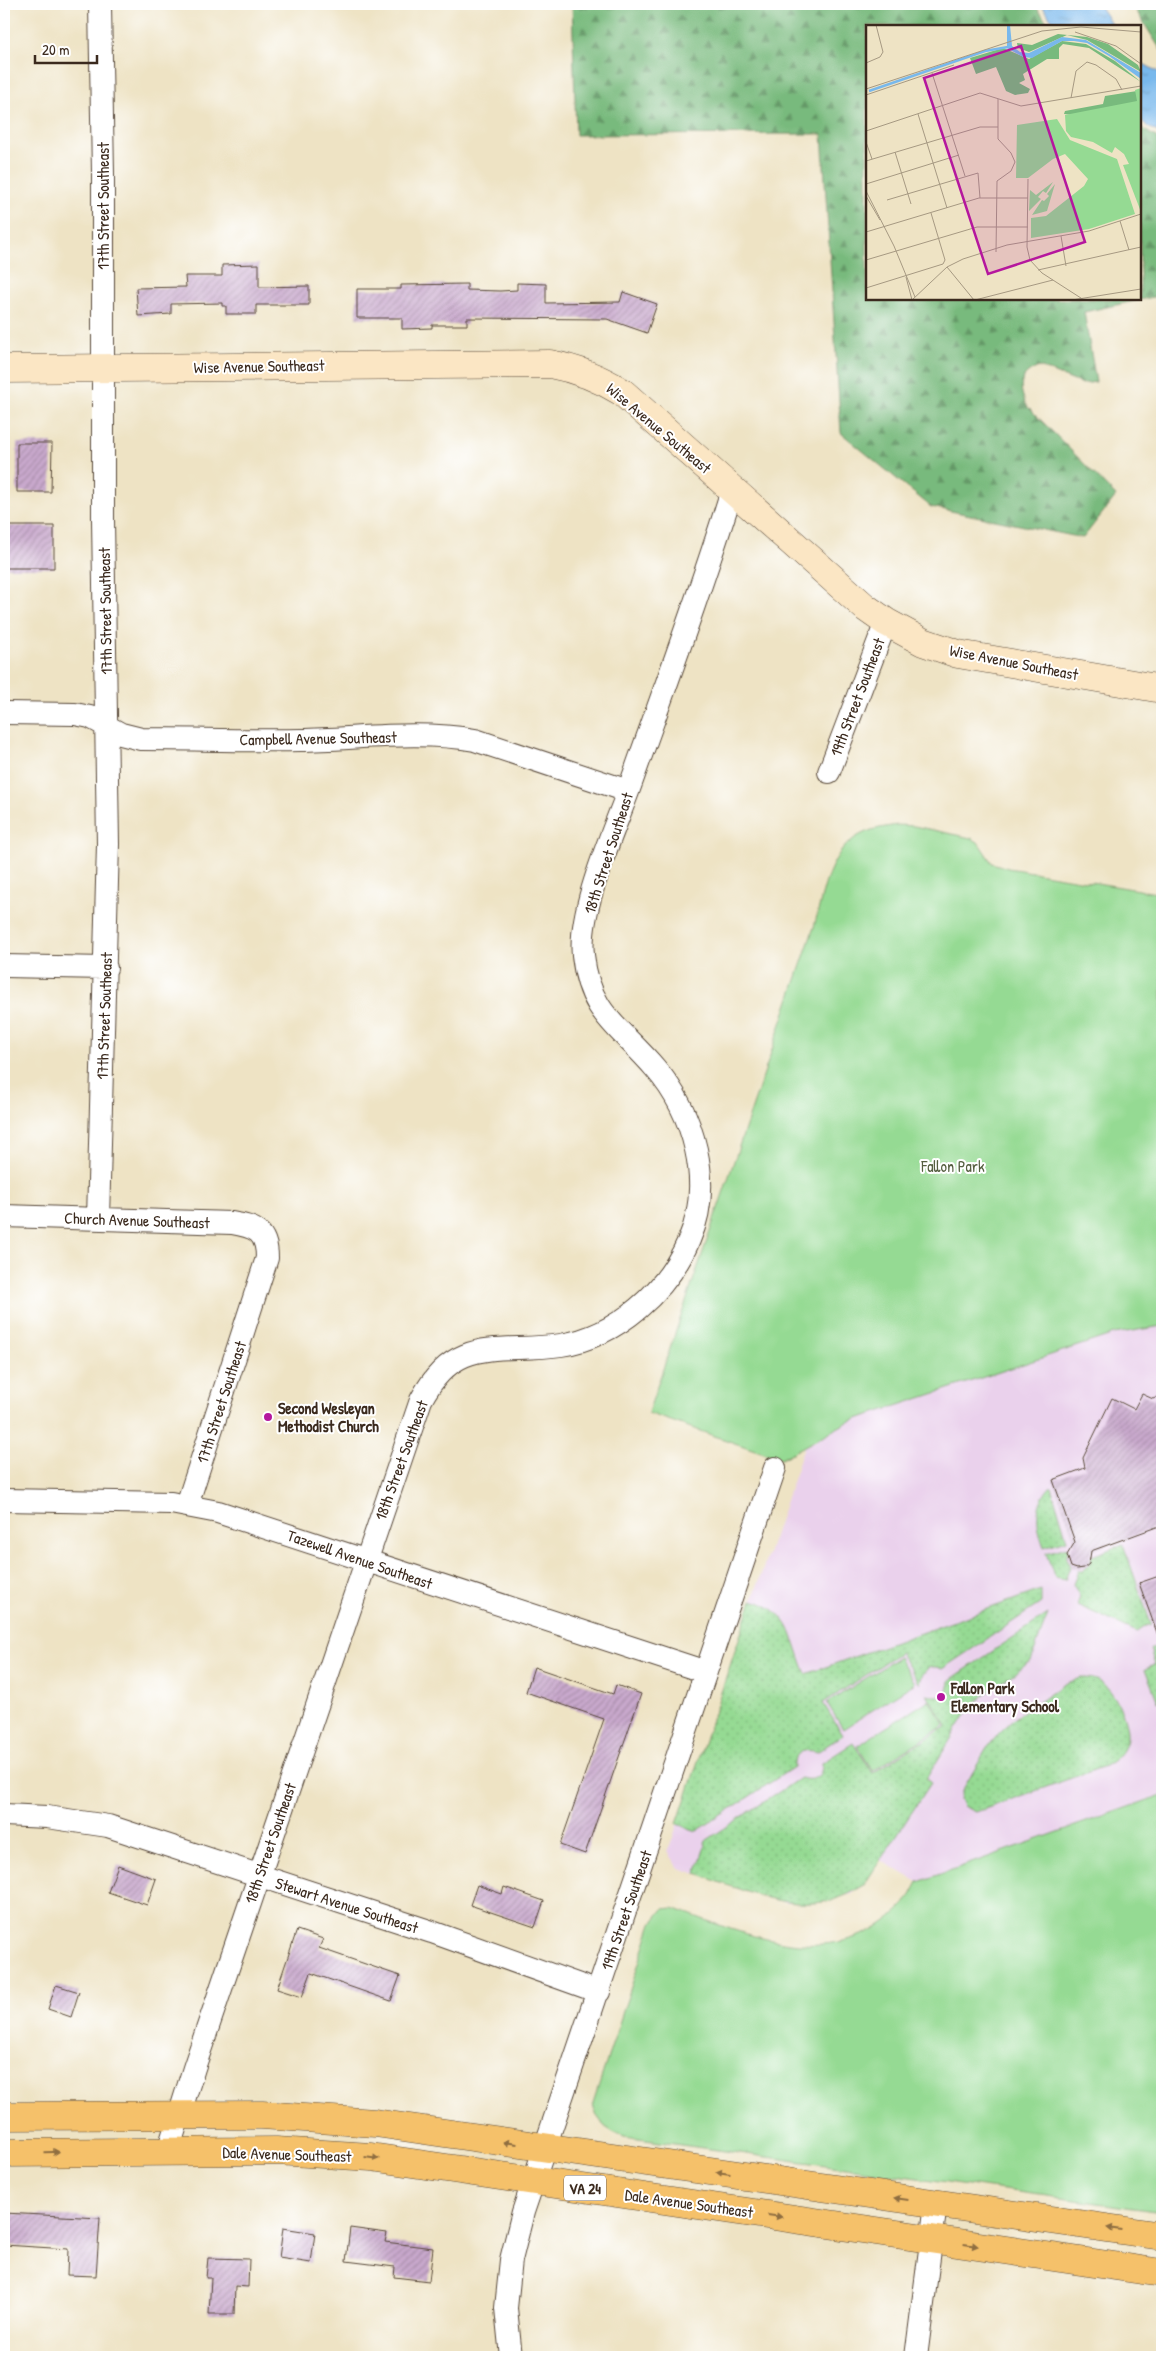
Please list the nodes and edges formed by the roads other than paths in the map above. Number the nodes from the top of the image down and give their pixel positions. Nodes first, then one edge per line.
1 (100, 4) edge
2 (103, 368) junction
3 (4, 369) edge
4 (732, 490) junction
5 (886, 622) junction
6 (1162, 689) edge
7 (4, 713) edge
8 (107, 728) junction
9 (829, 772) dead end
10 (628, 791) junction
11 (4, 966) edge
12 (106, 968) junction
13 (4, 1216) edge
14 (98, 1219) junction
15 (265, 1241) joint
16 (775, 1468) dead end
17 (4, 1500) edge
18 (187, 1505) junction
19 (365, 1561) junction
20 (706, 1672) junction
21 (4, 1815) edge
22 (258, 1876) junction
23 (599, 1992) junction
24 (180, 2114) junction
25 (4, 2116) edge
26 (545, 2147) junction
27 (168, 2151) junction
28 (4, 2153) edge
29 (534, 2181) junction
30 (936, 2204) junction
31 (1162, 2236) edge
32 (932, 2239) junction
33 (1162, 2273) edge
34 (511, 2357) edge
35 (916, 2357) edge

1 - 2 street, 17th Street Southeast
2 - 3 street, Wise Avenue Southeast
2 - 4 street, Wise Avenue Southeast
2 - 8 street, 17th Street Southeast
4 - 5 street, Wise Avenue Southeast
4 - 10 street, 18th Street Southeast
5 - 6 street, Wise Avenue Southeast
5 - 9 street, 19th Street Southeast
7 - 8 street, Campbell Avenue Southeast
8 - 10 street, Campbell Avenue Southeast
8 - 12 street, 17th Street Southeast
10 - 19 street, 18th Street Southeast
11 - 12 street
12 - 14 street, 17th Street Southeast
13 - 14 street, Church Avenue Southeast
14 - 15 street, Church Avenue Southeast
15 - 18 street, 17th Street Southeast
16 - 20 street, 19th Street Southeast
17 - 18 street, Tazewell Avenue Southeast
18 - 19 street, Tazewell Avenue Southeast
19 - 20 street, Tazewell Avenue Southeast
19 - 22 street, 18th Street Southeast
20 - 23 street, 19th Street Southeast
21 - 22 street, Stewart Avenue Southeast
22 - 23 street, Stewart Avenue Southeast
22 - 24 street, 18th Street Southeast
23 - 26 street, 19th Street Southeast
24 - 25 main road, VA 24
26 -> 24 main road, VA 24
24 - 27 street, 18th Street Southeast
26 - 29 street, 19th Street Southeast
30 -> 26 main road, VA 24
28 -> 27 main road, Dale Avenue Southeast / VA 24
27 -> 29 main road, Dale Avenue Southeast / VA 24
29 -> 32 main road, Dale Avenue Southeast / VA 24
29 - 34 street, 19th Street Southeast
31 -> 30 main road, VA 24
30 - 32 street
32 -> 33 main road, Dale Avenue Southeast / VA 24
32 - 35 street

